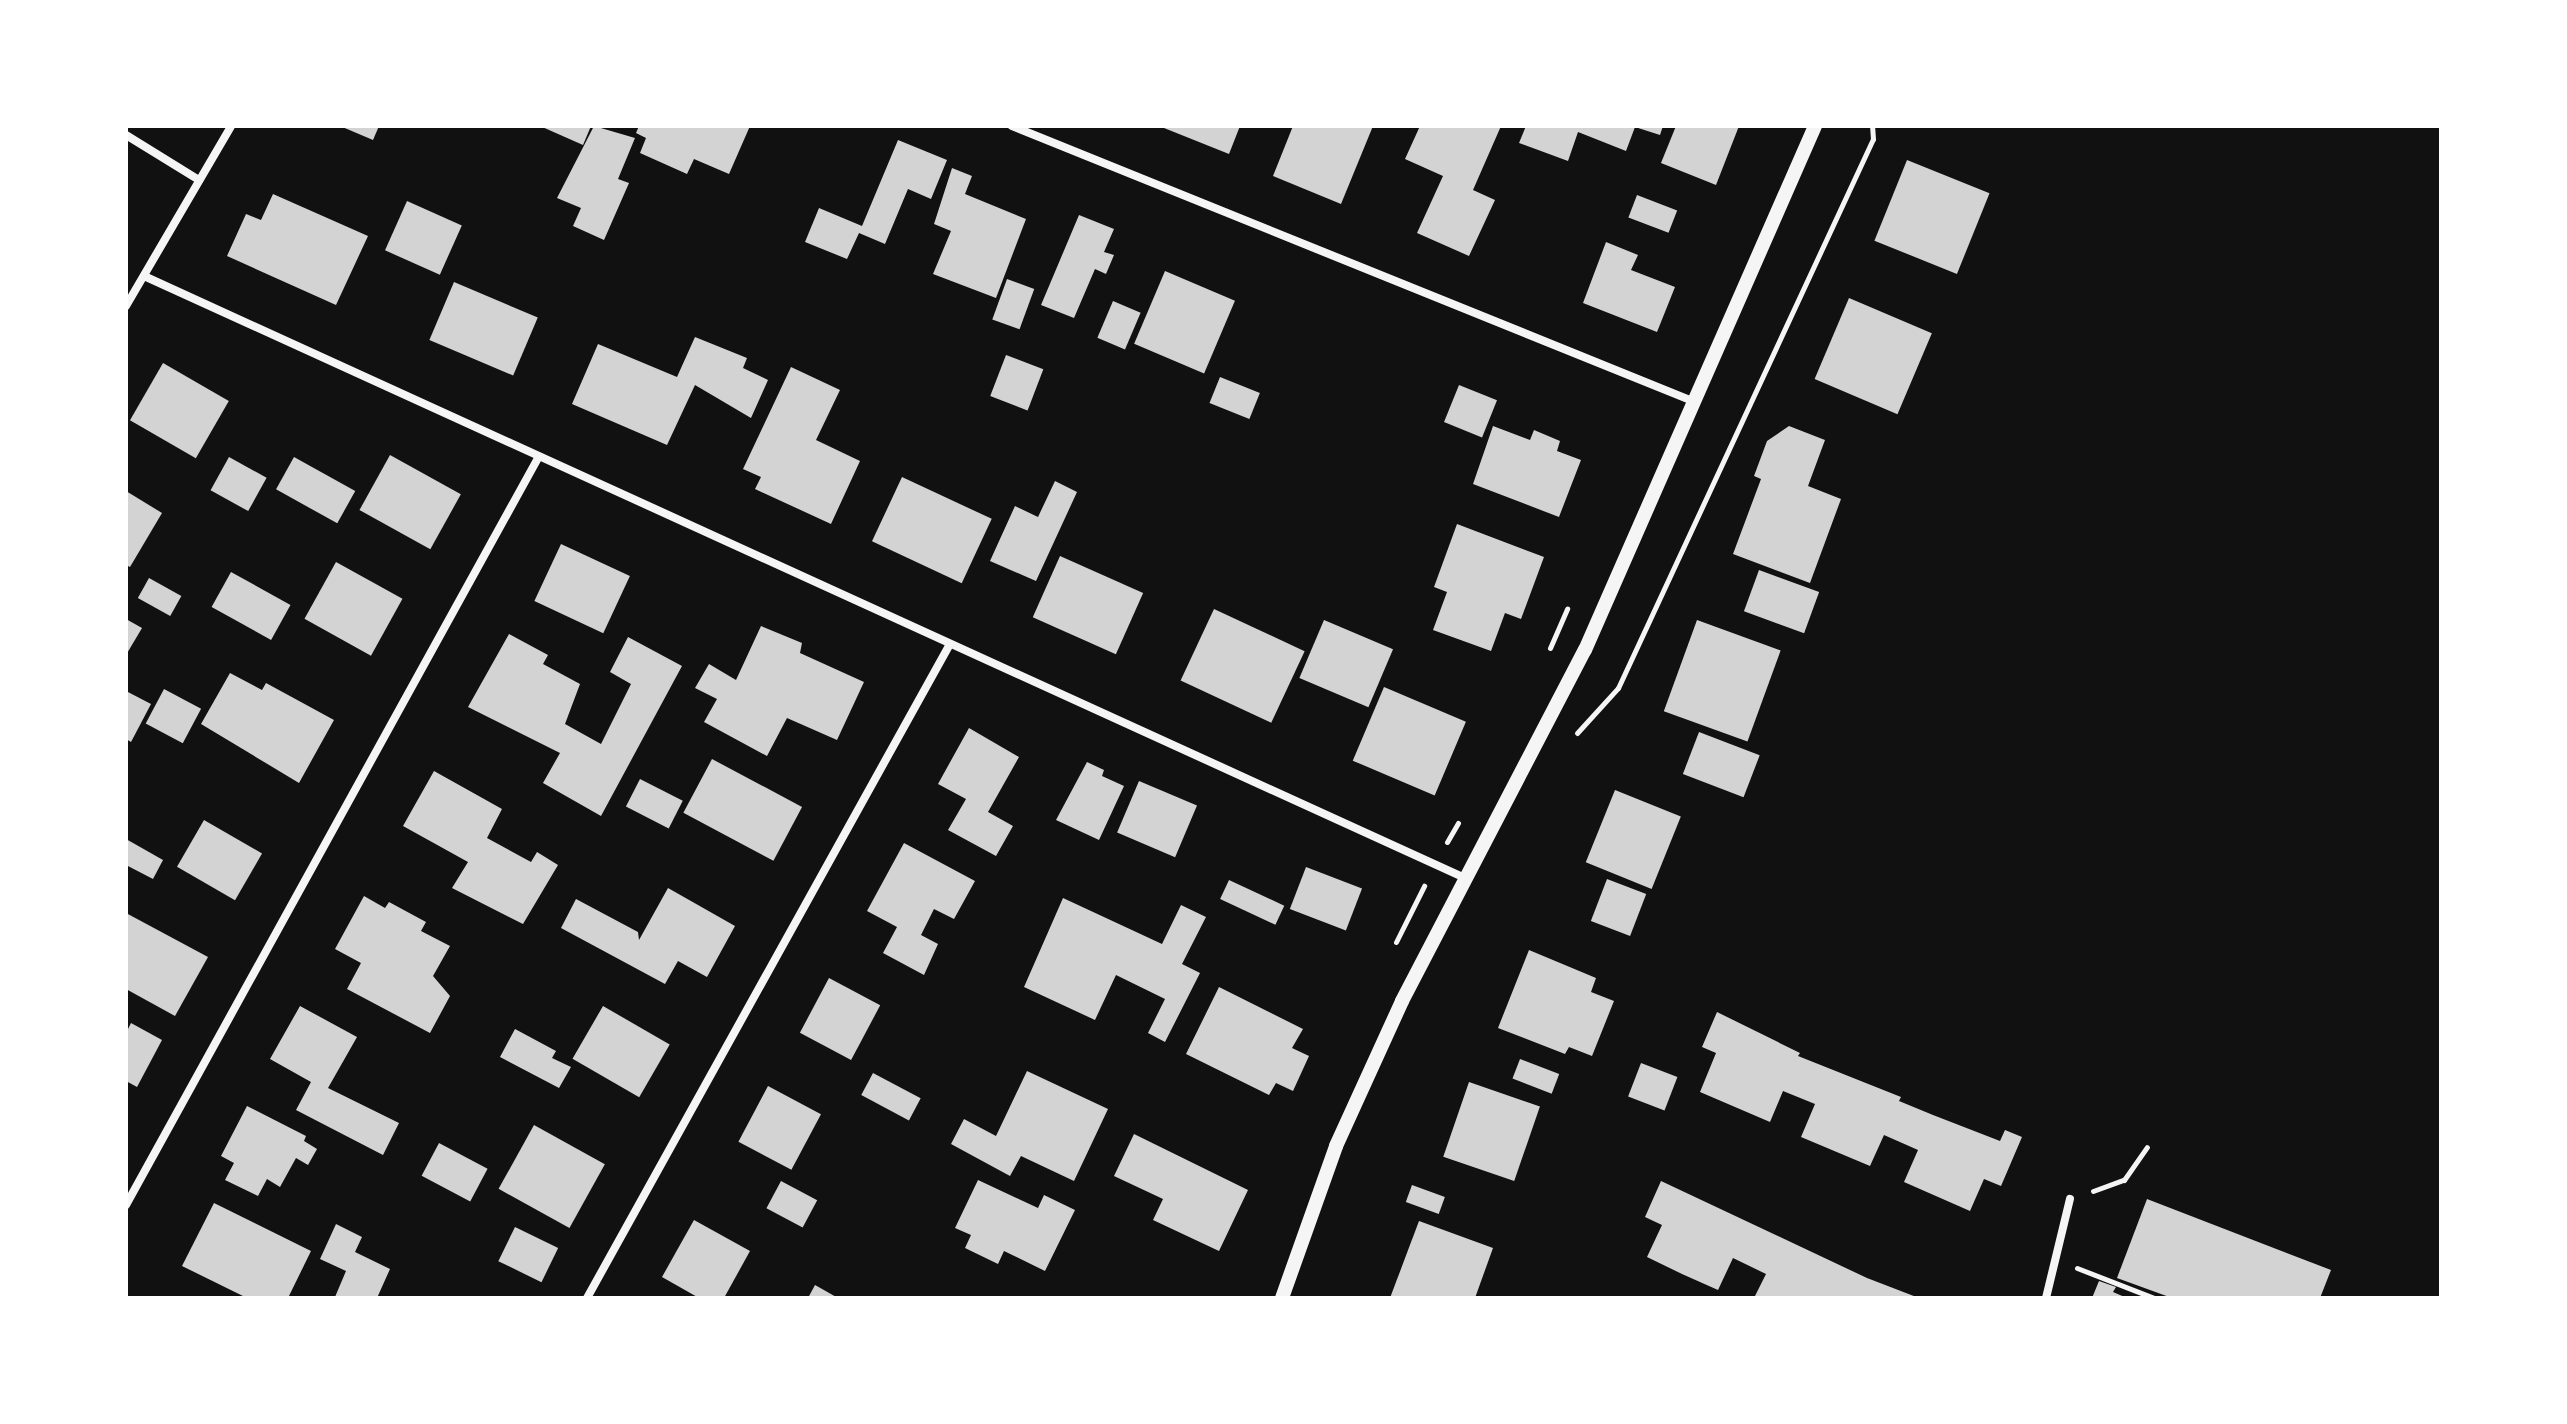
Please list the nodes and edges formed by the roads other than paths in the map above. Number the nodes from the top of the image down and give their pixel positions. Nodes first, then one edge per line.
1 (231, 126) edge
2 (1012, 126) edge
3 (1815, 126) edge
4 (126, 135) edge
5 (199, 180) junction
6 (144, 276) junction
7 (126, 306) edge
8 (1696, 402) junction
9 (538, 458) junction
10 (950, 644) junction
11 (1465, 878) junction
12 (2070, 1199) road end
13 (126, 1205) edge
14 (587, 1298) edge
15 (1282, 1298) edge
16 (2046, 1298) edge

1 - 5 street
2 - 8 street
3 - 8 street
4 - 5 street
5 - 6 street
6 - 7 street
6 - 9 street
8 - 11 street
9 - 10 street
9 - 13 street
10 - 11 street
10 - 14 street
11 - 15 street
12 - 16 street

